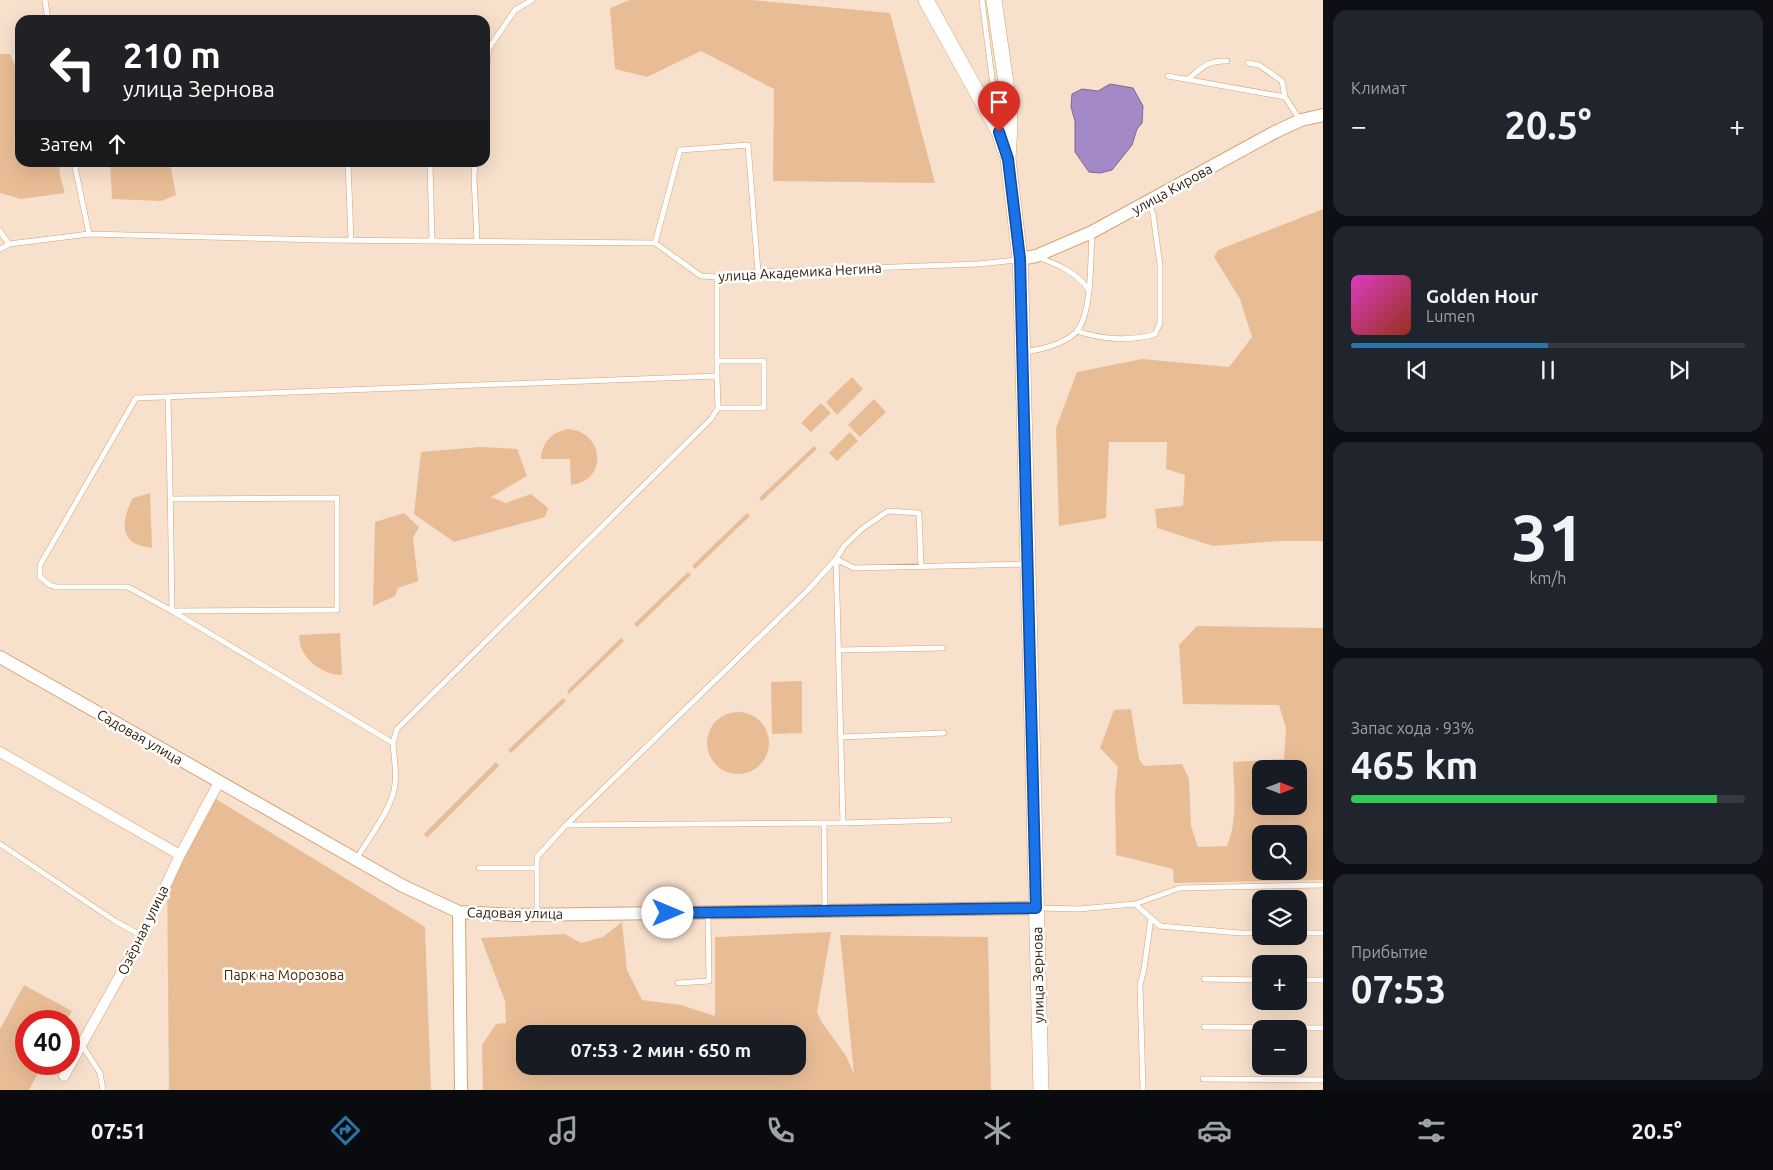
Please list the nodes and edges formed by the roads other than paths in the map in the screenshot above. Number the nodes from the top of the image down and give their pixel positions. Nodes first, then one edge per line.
1 (45, 0) edge
2 (532, 0) edge
3 (926, 0) edge
4 (982, 0) edge
5 (994, 0) edge
6 (47, 15) edge
7 (490, 47) edge
8 (1227, 61) dead end
9 (1248, 63) dead end
10 (1168, 76) dead end
11 (1188, 79) junction
12 (1285, 97) junction
13 (1323, 115) edge
14 (1301, 120) junction
15 (999, 132) junction
16 (1008, 159) junction
17 (75, 167) edge
18 (348, 167) edge
19 (430, 167) edge
20 (475, 167) edge
21 (1148, 202) junction
22 (0, 230) edge
23 (1092, 232) junction
24 (89, 234) junction
25 (351, 240) junction
26 (432, 241) junction
27 (477, 241) junction
28 (655, 243) junction
29 (9, 244) junction
30 (0, 249) edge
31 (1036, 256) junction
32 (1020, 259) junction
33 (758, 272) junction
34 (717, 277) junction
35 (1089, 289) junction
36 (1077, 332) junction
37 (1022, 352) junction
38 (717, 360) junction
39 (717, 376) junction
40 (168, 397) junction
41 (718, 408) junction
42 (170, 499) junction
43 (836, 559) junction
44 (1028, 564) junction
45 (921, 566) junction
46 (172, 611) junction
47 (943, 648) dead end
48 (838, 650) junction
49 (0, 657) edge
50 (944, 733) dead end
51 (841, 737) junction
52 (393, 743) junction
53 (0, 752) edge
54 (219, 782) junction
55 (949, 820) dead end
56 (843, 822) junction
57 (824, 823) junction
58 (566, 825) junction
59 (0, 844) edge
60 (180, 855) junction
61 (356, 859) junction
62 (479, 868) dead end
63 (537, 868) junction
64 (1323, 885) edge
65 (1135, 904) junction
66 (1036, 908) junction
67 (459, 912) junction
68 (825, 912) junction
69 (708, 913) junction
70 (538, 914) junction
71 (1151, 918) junction
72 (1252, 933) edge
73 (1307, 933) edge
74 (1323, 933) edge
75 (142, 936) junction
76 (1204, 979) dead end
77 (1252, 980) edge
78 (1307, 980) edge
79 (1323, 980) edge
80 (678, 983) dead end
81 (1204, 1027) dead end
82 (1323, 1028) edge
83 (82, 1045) junction
84 (64, 1076) dead end
85 (1203, 1079) dead end
86 (1323, 1080) edge
87 (103, 1090) edge
88 (461, 1090) edge
89 (1041, 1090) edge
90 (1143, 1090) edge

1 - 6 lane
2 - 7 lane
3 - 15 main road
4 - 15 lane
5 - 16 main road
8 - 11 lane
9 - 12 lane
10 - 11 lane
11 - 12 lane
12 - 14 lane
13 - 14 street, улица Кирова
14 - 21 street, улица Кирова
15 - 16 main road
16 - 32 main road, улица Зернова
17 - 24 lane
18 - 25 lane
19 - 26 lane
20 - 27 lane
21 - 23 street, улица Кирова
21 - 36 lane
22 - 29 lane
23 - 31 street, улица Кирова
23 - 35 lane
24 - 25 lane
24 - 29 lane
25 - 26 lane
26 - 27 lane
27 - 28 lane
28 - 33 lane
28 - 34 lane, улица Академика Негина
29 - 30 lane
31 - 32 street, улица Кирова
31 - 35 lane
32 - 33 lane, улица Академика Негина
32 - 37 main road, улица Зернова
33 - 34 lane, улица Академика Негина
34 - 38 lane
35 - 36 lane
36 - 37 lane
37 - 44 main road, улица Зернова
38 - 39 lane
38 - 41 lane
39 - 40 lane
39 - 41 lane
40 - 42 lane
40 - 46 lane
41 - 52 lane
42 - 46 lane
42 - 46 lane
43 - 45 lane
43 - 45 lane
43 - 48 lane
43 - 58 lane
44 - 45 lane
44 - 66 main road, улица Зернова
46 - 52 lane
47 - 48 lane
48 - 51 lane
49 - 54 street, Садовая улица
50 - 51 lane
51 - 56 lane
52 - 61 lane
53 - 60 street
54 - 60 street, Озёрная улица
54 - 61 street, Садовая улица
55 - 56 lane
56 - 57 lane
57 - 58 lane
57 - 68 lane
58 - 63 lane
59 - 75 lane
60 - 75 street, Озёрная улица
61 - 67 street, Садовая улица
62 - 63 lane
63 - 70 lane
64 - 65 lane
65 - 66 lane
65 - 71 lane
66 - 68 street, Садовая улица
66 - 89 main road, улица Зернова
67 - 70 street, Садовая улица
67 - 88 street
68 - 69 street, Садовая улица
69 - 70 street, Садовая улица
69 - 80 lane
71 - 72 lane
71 - 90 lane
73 - 74 lane
75 - 83 street, Озёрная улица
76 - 77 lane
78 - 79 lane
81 - 82 lane
83 - 84 street, Озёрная улица
83 - 87 lane
85 - 86 lane

